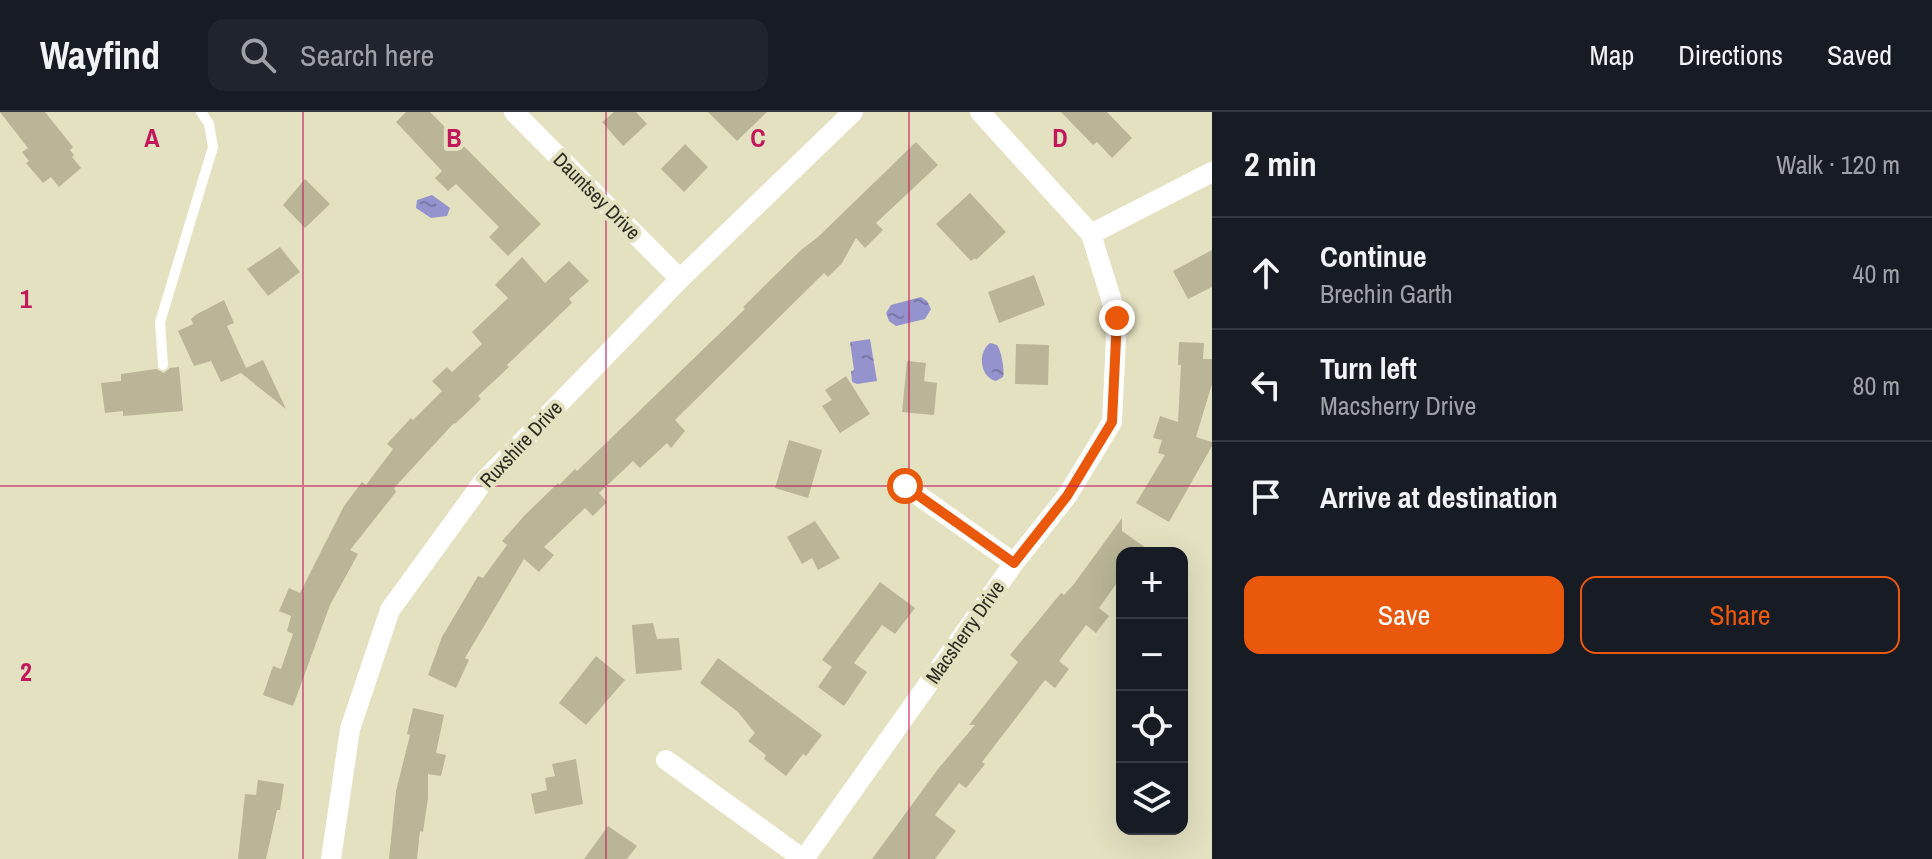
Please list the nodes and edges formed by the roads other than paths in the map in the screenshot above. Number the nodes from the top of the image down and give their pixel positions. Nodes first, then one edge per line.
1 (201, 112) edge
2 (514, 112) edge
3 (853, 112) edge
4 (980, 112) edge
5 (1212, 172) edge
6 (1091, 234) junction
7 (680, 279) junction
8 (163, 365) dead end
9 (905, 486) dead end
10 (1014, 563) junction
11 (666, 760) dead end
12 (331, 859) edge
13 (803, 859) edge

1 - 8 lane
2 - 7 street, Dauntsey Drive
3 - 7 street, Ruxshire Drive
4 - 6 street, Macsherry Drive
5 - 6 street
6 - 10 street, Macsherry Drive
7 - 12 street, Ruxshire Drive
9 - 10 street
10 - 13 street, Macsherry Drive
11 - 13 street

